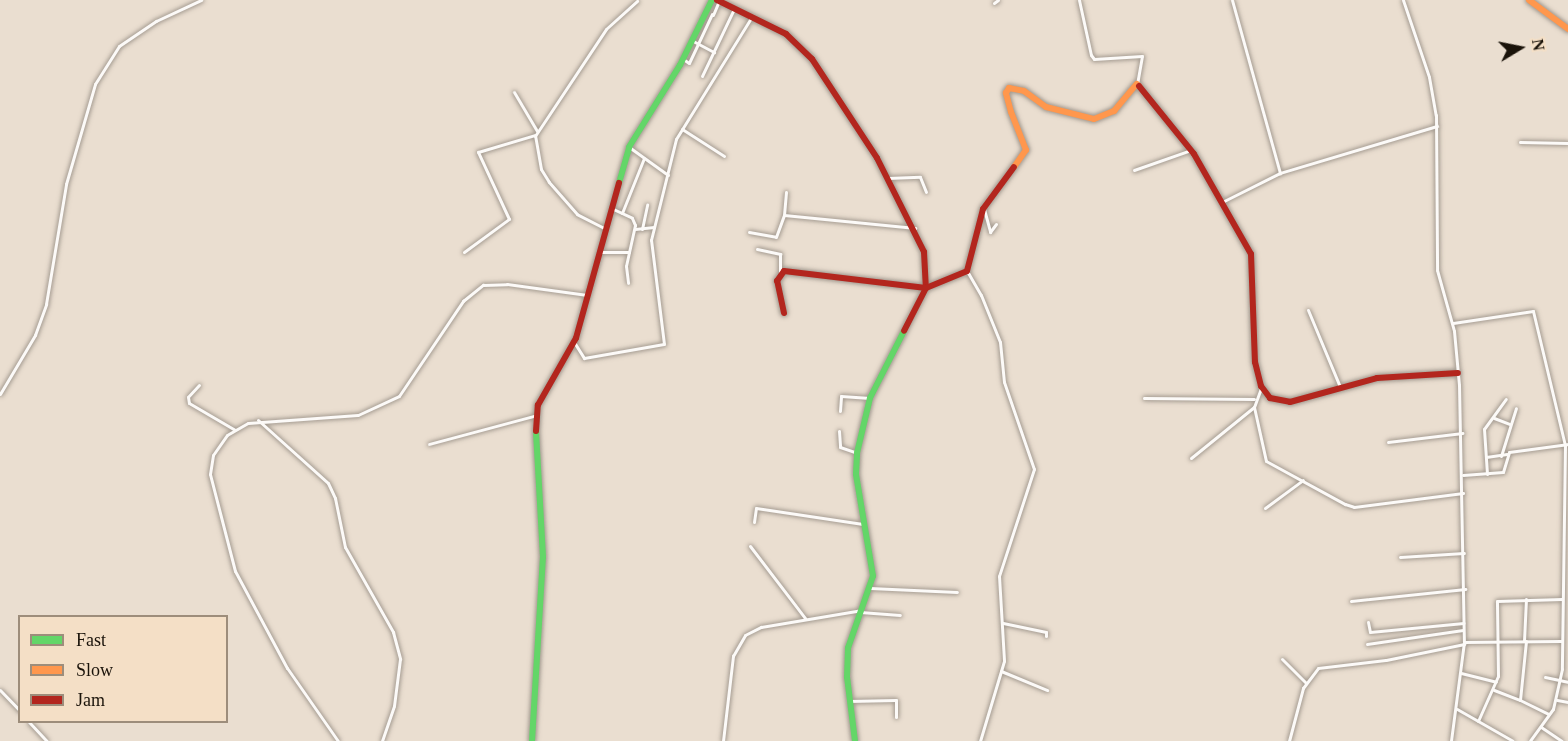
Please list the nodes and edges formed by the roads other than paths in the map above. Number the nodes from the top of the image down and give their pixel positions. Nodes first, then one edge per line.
1 (201, 0) edge
2 (712, 0) edge
3 (718, 0) edge
4 (998, 0) edge
5 (1079, 0) edge
6 (1232, 0) edge
7 (1403, 0) edge
8 (1529, 0) edge
9 (637, 1) edge
10 (994, 3) dead end
11 (735, 8) junction
12 (709, 13) junction
13 (752, 16) junction
14 (1568, 29) edge
15 (696, 43) junction
16 (714, 52) junction
17 (702, 76) dead end
18 (1137, 84) junction
19 (514, 92) dead end
20 (1437, 126) junction
21 (682, 129) junction
22 (537, 133) junction
23 (1520, 142) dead end
24 (1568, 143) edge
25 (629, 147) junction
26 (1191, 150) junction
27 (724, 156) dead end
28 (644, 158) junction
29 (1134, 170) dead end
30 (1280, 173) junction
31 (668, 175) junction
32 (887, 178) junction
33 (786, 192) dead end
34 (927, 192) dead end
35 (1220, 203) junction
36 (647, 205) dead end
37 (611, 208) junction
38 (983, 209) junction
39 (622, 213) junction
40 (784, 215) junction
41 (996, 224) dead end
42 (655, 227) junction
43 (604, 228) junction
44 (915, 228) junction
45 (635, 229) junction
46 (642, 229) junction
47 (749, 232) dead end
48 (757, 249) dead end
49 (464, 252) dead end
50 (598, 252) junction
51 (630, 252) junction
52 (967, 271) junction
53 (780, 272) junction
54 (628, 282) dead end
55 (926, 288) junction
56 (587, 295) junction
57 (1308, 310) dead end
58 (784, 313) dead end
59 (1453, 323) junction
60 (574, 342) junction
61 (1458, 373) junction
62 (199, 385) dead end
63 (1261, 386) junction
64 (1340, 387) junction
65 (0, 394) edge
66 (870, 398) junction
67 (1144, 398) dead end
68 (1254, 399) junction
69 (1506, 399) dead end
70 (1254, 407) junction
71 (1516, 408) dead end
72 (840, 411) dead end
73 (537, 415) junction
74 (1494, 418) junction
75 (258, 420) junction
76 (1510, 424) junction
77 (235, 430) junction
78 (839, 431) dead end
79 (1462, 433) junction
80 (1388, 442) dead end
81 (429, 444) dead end
82 (1566, 444) edge
83 (857, 453) junction
84 (1507, 454) junction
85 (1501, 456) junction
86 (1486, 457) junction
87 (1191, 458) dead end
88 (1566, 460) edge
89 (1487, 474) junction
90 (1463, 476) junction
91 (1303, 480) junction
92 (1463, 493) junction
93 (1265, 508) dead end
94 (754, 522) dead end
95 (865, 524) junction
96 (750, 546) dead end
97 (1464, 553) junction
98 (1400, 557) dead end
99 (870, 588) junction
100 (1465, 589) junction
101 (957, 592) dead end
102 (1526, 599) junction
103 (1562, 599) junction
104 (1350, 601) dead end
105 (860, 611) junction
106 (900, 615) dead end
107 (805, 618) junction
108 (1368, 622) dead end
109 (1003, 623) junction
110 (1464, 623) junction
111 (1464, 630) junction
112 (1046, 636) dead end
113 (1568, 637) edge
114 (1562, 639) junction
115 (1525, 641) junction
116 (1499, 642) junction
117 (1464, 643) junction
118 (1367, 644) dead end
119 (1282, 659) dead end
120 (1000, 671) junction
121 (1461, 674) junction
122 (1545, 677) dead end
123 (1496, 682) junction
124 (1560, 682) junction
125 (1568, 682) edge
126 (1306, 683) junction
127 (0, 690) edge
128 (1047, 690) dead end
129 (1494, 690) junction
130 (1520, 700) junction
131 (1557, 700) junction
132 (849, 701) junction
133 (1568, 702) edge
134 (18, 709) edge
135 (1456, 709) junction
136 (1549, 714) junction
137 (896, 717) dead end
138 (1478, 721) junction
139 (30, 723) edge
140 (1540, 727) junction
141 (47, 741) edge
142 (338, 741) edge
143 (382, 741) edge
144 (532, 741) edge
145 (723, 741) edge
146 (855, 741) edge
147 (980, 741) edge
148 (1289, 741) edge
149 (1450, 741) edge
150 (1513, 741) edge
151 (1530, 741) edge
152 (1562, 741) edge

1 - 65 street
2 - 12 street
3 - 11 street
3 - 12 street
4 - 10 street
5 - 18 street
6 - 30 street
7 - 20 street
8 - 14 street
9 - 22 street
11 - 13 street
11 - 16 street
12 - 15 street
13 - 21 street
13 - 32 street
15 - 16 street
15 - 25 street
16 - 17 street
18 - 26 street
18 - 38 street
19 - 22 street
20 - 30 street
20 - 59 street
21 - 27 street
21 - 31 street
22 - 43 street
22 - 49 street
23 - 24 street
25 - 28 street
25 - 37 street
26 - 29 street
26 - 35 street
28 - 31 street
28 - 39 street
30 - 35 street
31 - 42 street
32 - 34 street
32 - 44 street
33 - 40 street
35 - 63 street
36 - 46 street
37 - 39 street
37 - 43 street
38 - 41 street
38 - 52 street
39 - 45 street
40 - 44 street
40 - 47 street
42 - 46 street
42 - 60 street
43 - 50 street
44 - 55 street
45 - 46 street
45 - 51 street
48 - 53 street
50 - 51 street
50 - 56 street
51 - 54 street
52 - 55 street
52 - 109 street
53 - 55 street
53 - 58 street
55 - 66 street
56 - 60 street
56 - 75 street
57 - 64 street
59 - 61 street
59 - 82 street
60 - 73 street
61 - 64 street
61 - 79 street
62 - 77 street
63 - 64 street
63 - 68 street
66 - 72 street
66 - 83 street
67 - 68 street
68 - 70 street
69 - 74 street
70 - 87 street
70 - 91 street
71 - 76 street
73 - 81 street
73 - 144 street
74 - 76 street
74 - 86 street
75 - 77 street
75 - 143 street
76 - 85 street
77 - 142 street
78 - 83 street
79 - 80 street
79 - 90 street
82 - 84 street
82 - 88 street
83 - 95 street
84 - 85 street
84 - 89 street
85 - 86 street
86 - 89 street
88 - 103 street
89 - 90 street
90 - 92 street
91 - 92 street
91 - 93 street
92 - 97 street
94 - 95 street
95 - 99 street
96 - 107 street
97 - 98 street
97 - 100 street
99 - 101 street
99 - 105 street
100 - 104 street
100 - 110 street
102 - 103 street
102 - 115 street
102 - 116 street
103 - 114 street
105 - 106 street
105 - 107 street
105 - 132 street
107 - 145 street
108 - 110 street
109 - 112 street
109 - 120 street
110 - 111 street
111 - 117 street
111 - 118 street
113 - 114 street
114 - 115 street
114 - 124 street
115 - 116 street
115 - 130 street
116 - 117 street
116 - 123 street
117 - 121 street
117 - 126 street
119 - 126 street
120 - 128 street
120 - 147 street
121 - 123 street
121 - 135 street
122 - 124 street
123 - 129 street
124 - 125 street
124 - 131 street
126 - 148 street
127 - 134 street
129 - 130 street
129 - 138 street
130 - 136 street
131 - 133 street
131 - 136 street
132 - 137 street
132 - 146 street
135 - 138 street
135 - 149 street
136 - 140 street
138 - 150 street
139 - 141 street
140 - 151 street
140 - 152 street

